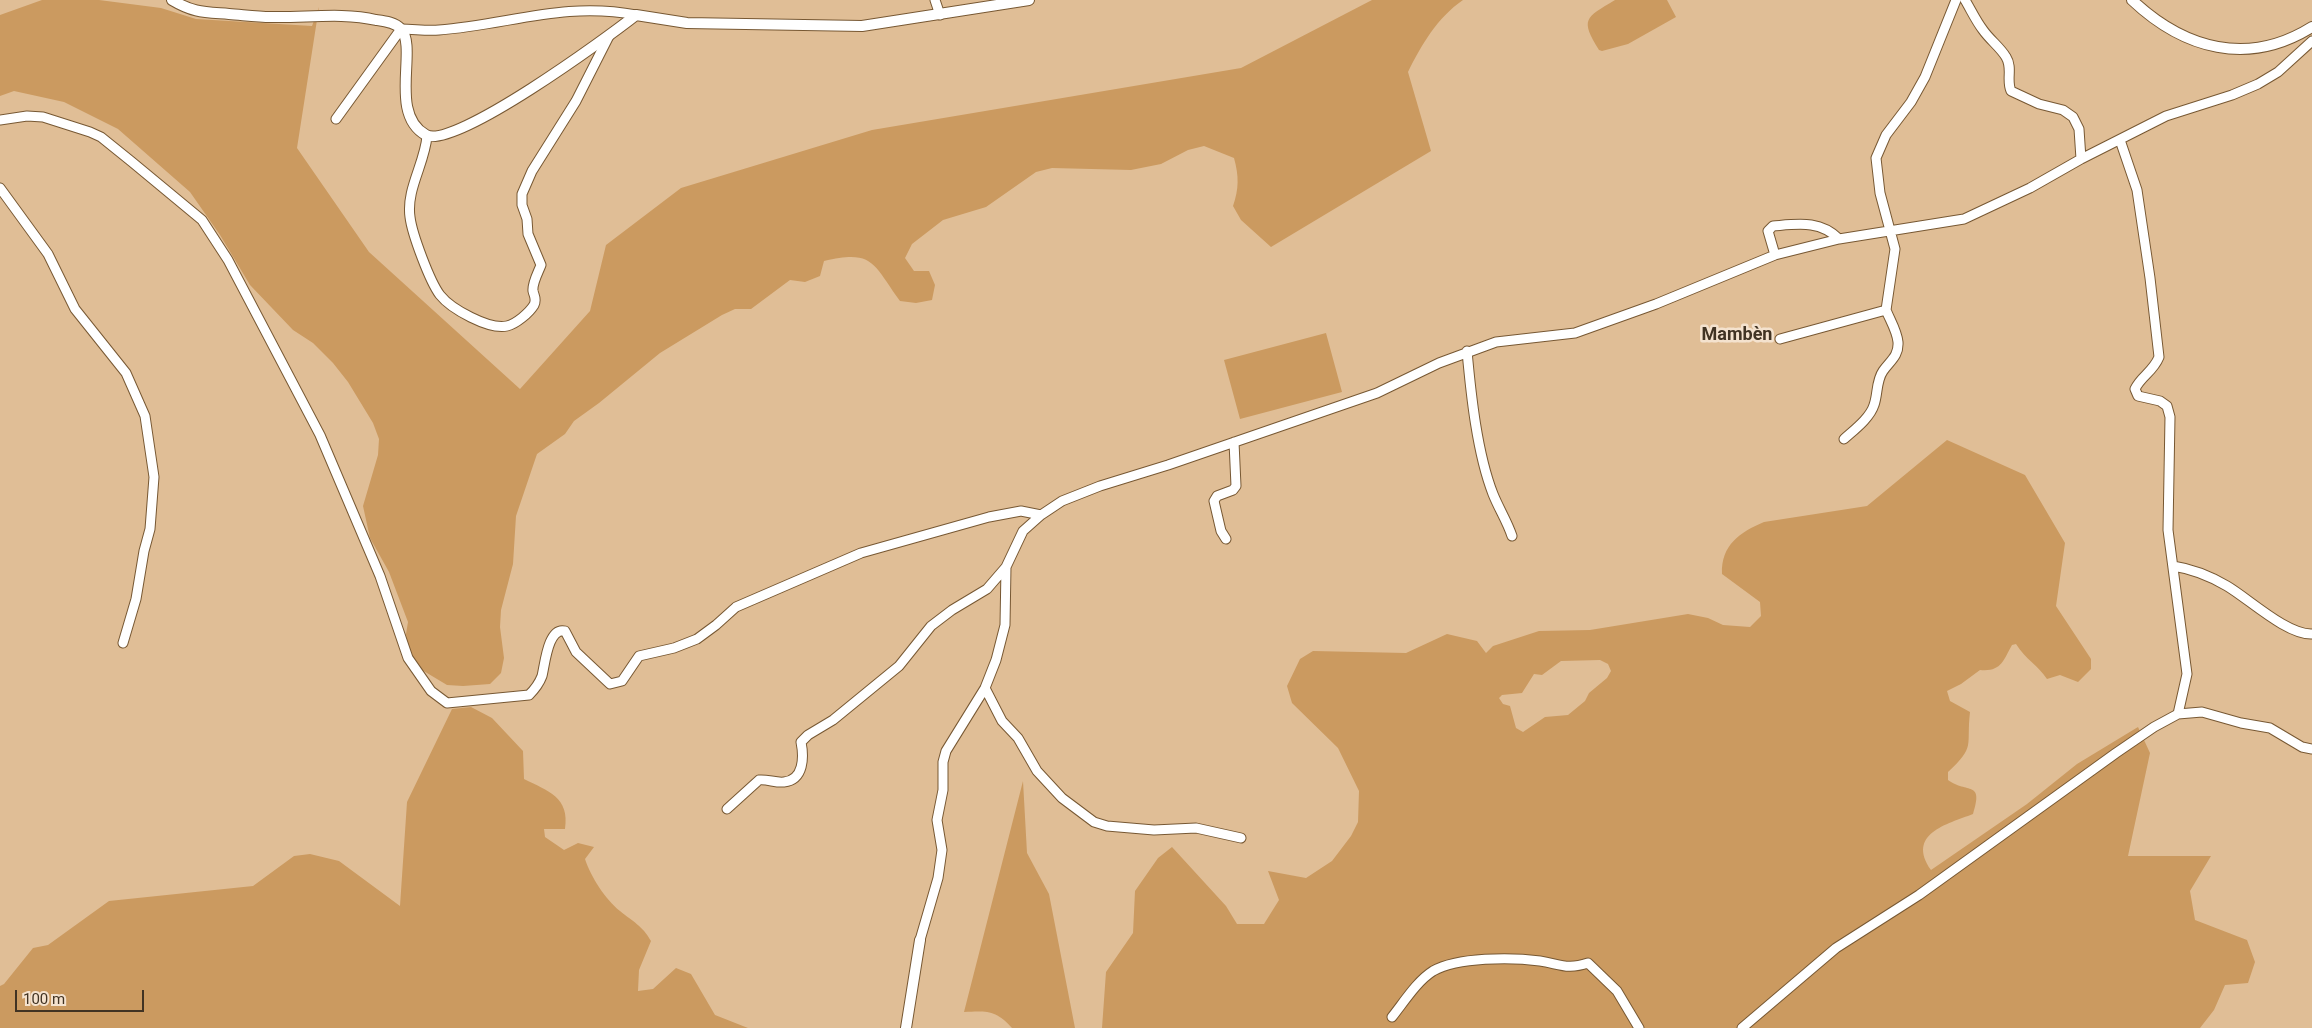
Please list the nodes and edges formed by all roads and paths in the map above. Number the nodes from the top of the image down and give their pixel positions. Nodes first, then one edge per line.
1 (172, 0) edge
2 (935, 0) edge
3 (1029, 0) edge
4 (1956, 0) edge
5 (1965, 0) edge
6 (2132, 0) edge
7 (636, 15) junction
8 (940, 15) junction
9 (2312, 27) edge
10 (401, 29) junction
11 (609, 36) junction
12 (2312, 41) edge
13 (336, 119) dead end
14 (0, 120) edge
15 (427, 136) junction
16 (2120, 140) junction
17 (2081, 159) junction
18 (0, 188) edge
19 (1889, 232) junction
20 (1839, 239) junction
21 (1775, 255) junction
22 (1886, 310) junction
23 (1780, 339) dead end
24 (1467, 351) junction
25 (1844, 439) dead end
26 (1234, 442) junction
27 (1041, 515) junction
28 (1512, 536) dead end
29 (1226, 539) dead end
30 (1006, 566) junction
31 (2173, 566) junction
32 (2312, 634) edge
33 (124, 642) dead end
34 (986, 688) junction
35 (2178, 714) junction
36 (2312, 749) edge
37 (727, 809) dead end
38 (1241, 838) dead end
39 (920, 940) joint
40 (1392, 1017) dead end
41 (906, 1028) edge
42 (1639, 1028) edge
43 (1742, 1028) edge

1 - 10 street
2 - 8 street
3 - 8 street
4 - 19 street
5 - 17 street
6 - 9 street
7 - 8 street
7 - 10 street
7 - 11 street
10 - 13 street
10 - 15 street
11 - 15 street
11 - 15 street
12 - 16 street
14 - 27 street
16 - 17 street
16 - 31 street
17 - 19 street
18 - 33 street
19 - 20 street
19 - 22 street
20 - 21 street
20 - 21 street
21 - 24 street
22 - 23 street
22 - 25 street
24 - 26 street
24 - 28 street
26 - 27 street
26 - 29 street
27 - 30 street
30 - 34 street
30 - 37 street
31 - 32 street
31 - 35 street
34 - 38 street
34 - 39 street
35 - 36 street
35 - 43 street
39 - 41 street
40 - 42 street

